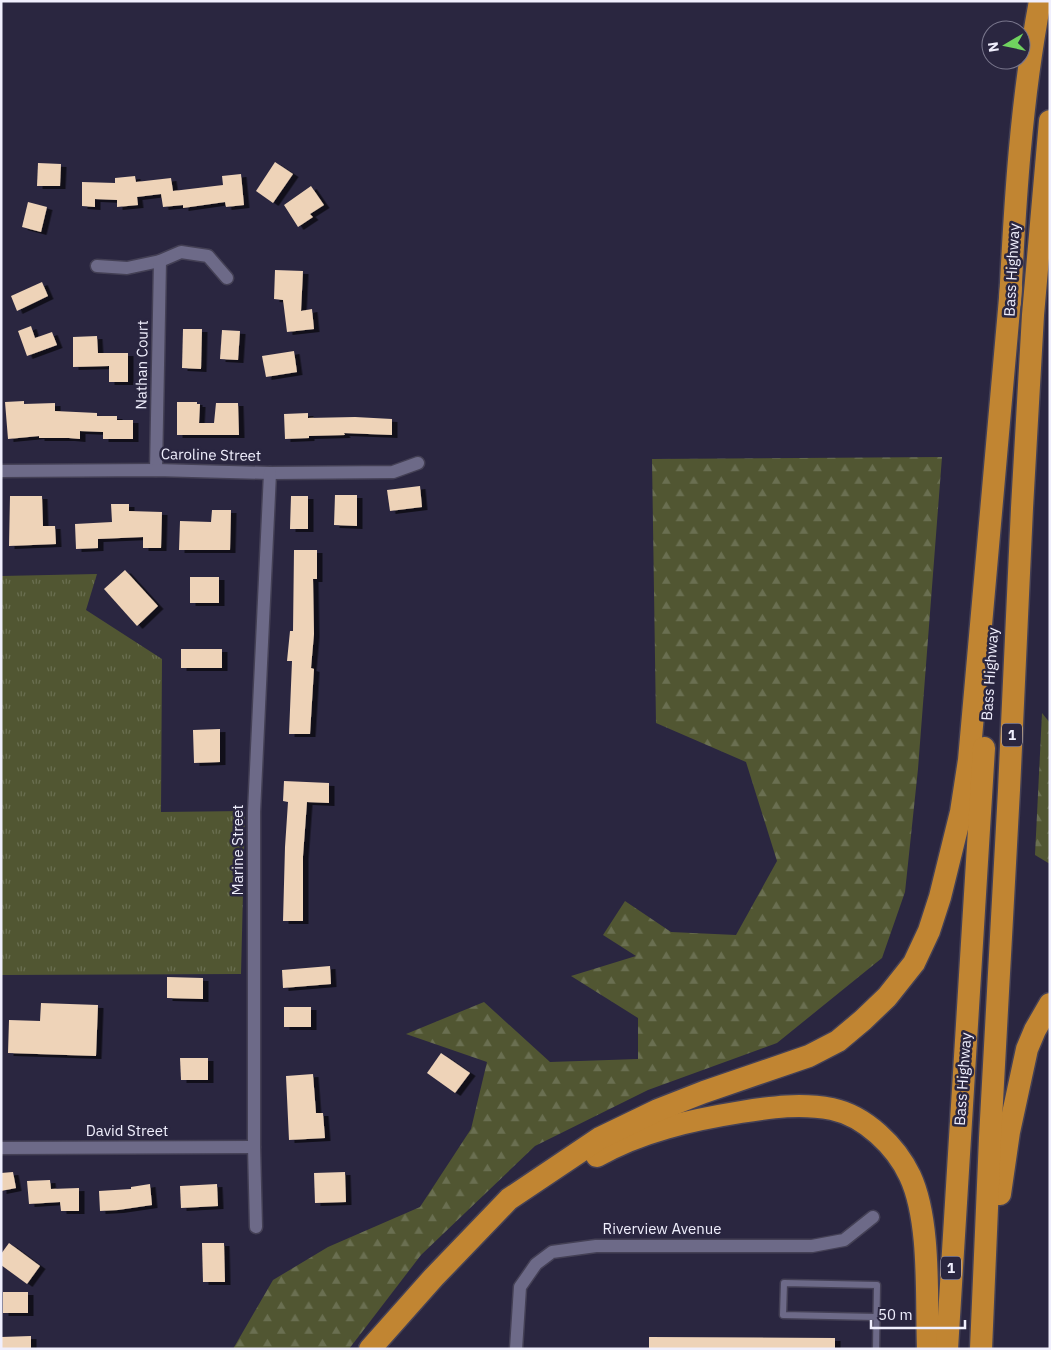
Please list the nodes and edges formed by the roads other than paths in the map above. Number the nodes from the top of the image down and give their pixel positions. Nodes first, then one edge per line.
1 (1040, 1) edge
2 (1049, 127) edge
3 (1050, 186) edge
4 (160, 261) junction
5 (97, 266) dead end
6 (227, 278) dead end
7 (1011, 286) junction
8 (418, 463) dead end
9 (156, 470) junction
10 (1, 471) edge
11 (270, 473) junction
12 (1050, 1004) edge
13 (254, 1147) junction
14 (1, 1148) edge
15 (873, 1217) dead end
16 (256, 1227) dead end
17 (434, 1277) junction
18 (876, 1317) junction
19 (983, 1324) junction
20 (370, 1349) edge
21 (516, 1349) edge
22 (876, 1349) edge
23 (928, 1349) edge
24 (947, 1349) edge
25 (981, 1349) edge

1 - 7 highway, Bass Highway / 1
2 - 3 highway
2 - 19 highway, Bass Highway / 1
4 - 5 street
4 - 6 street
4 - 9 street, Nathan Court
7 - 17 highway
7 - 24 highway, Bass Highway / 1
8 - 11 street, Caroline Street
9 - 10 street, Caroline Street
9 - 11 street, Caroline Street
11 - 13 street, Marine Street
12 - 19 highway
13 - 14 street, David Street
13 - 16 street, Marine Street
15 - 21 street, Riverview Avenue
17 - 20 highway
17 - 23 highway
18 - 18 lane
18 - 22 lane
19 - 25 highway, Bass Highway / 1

